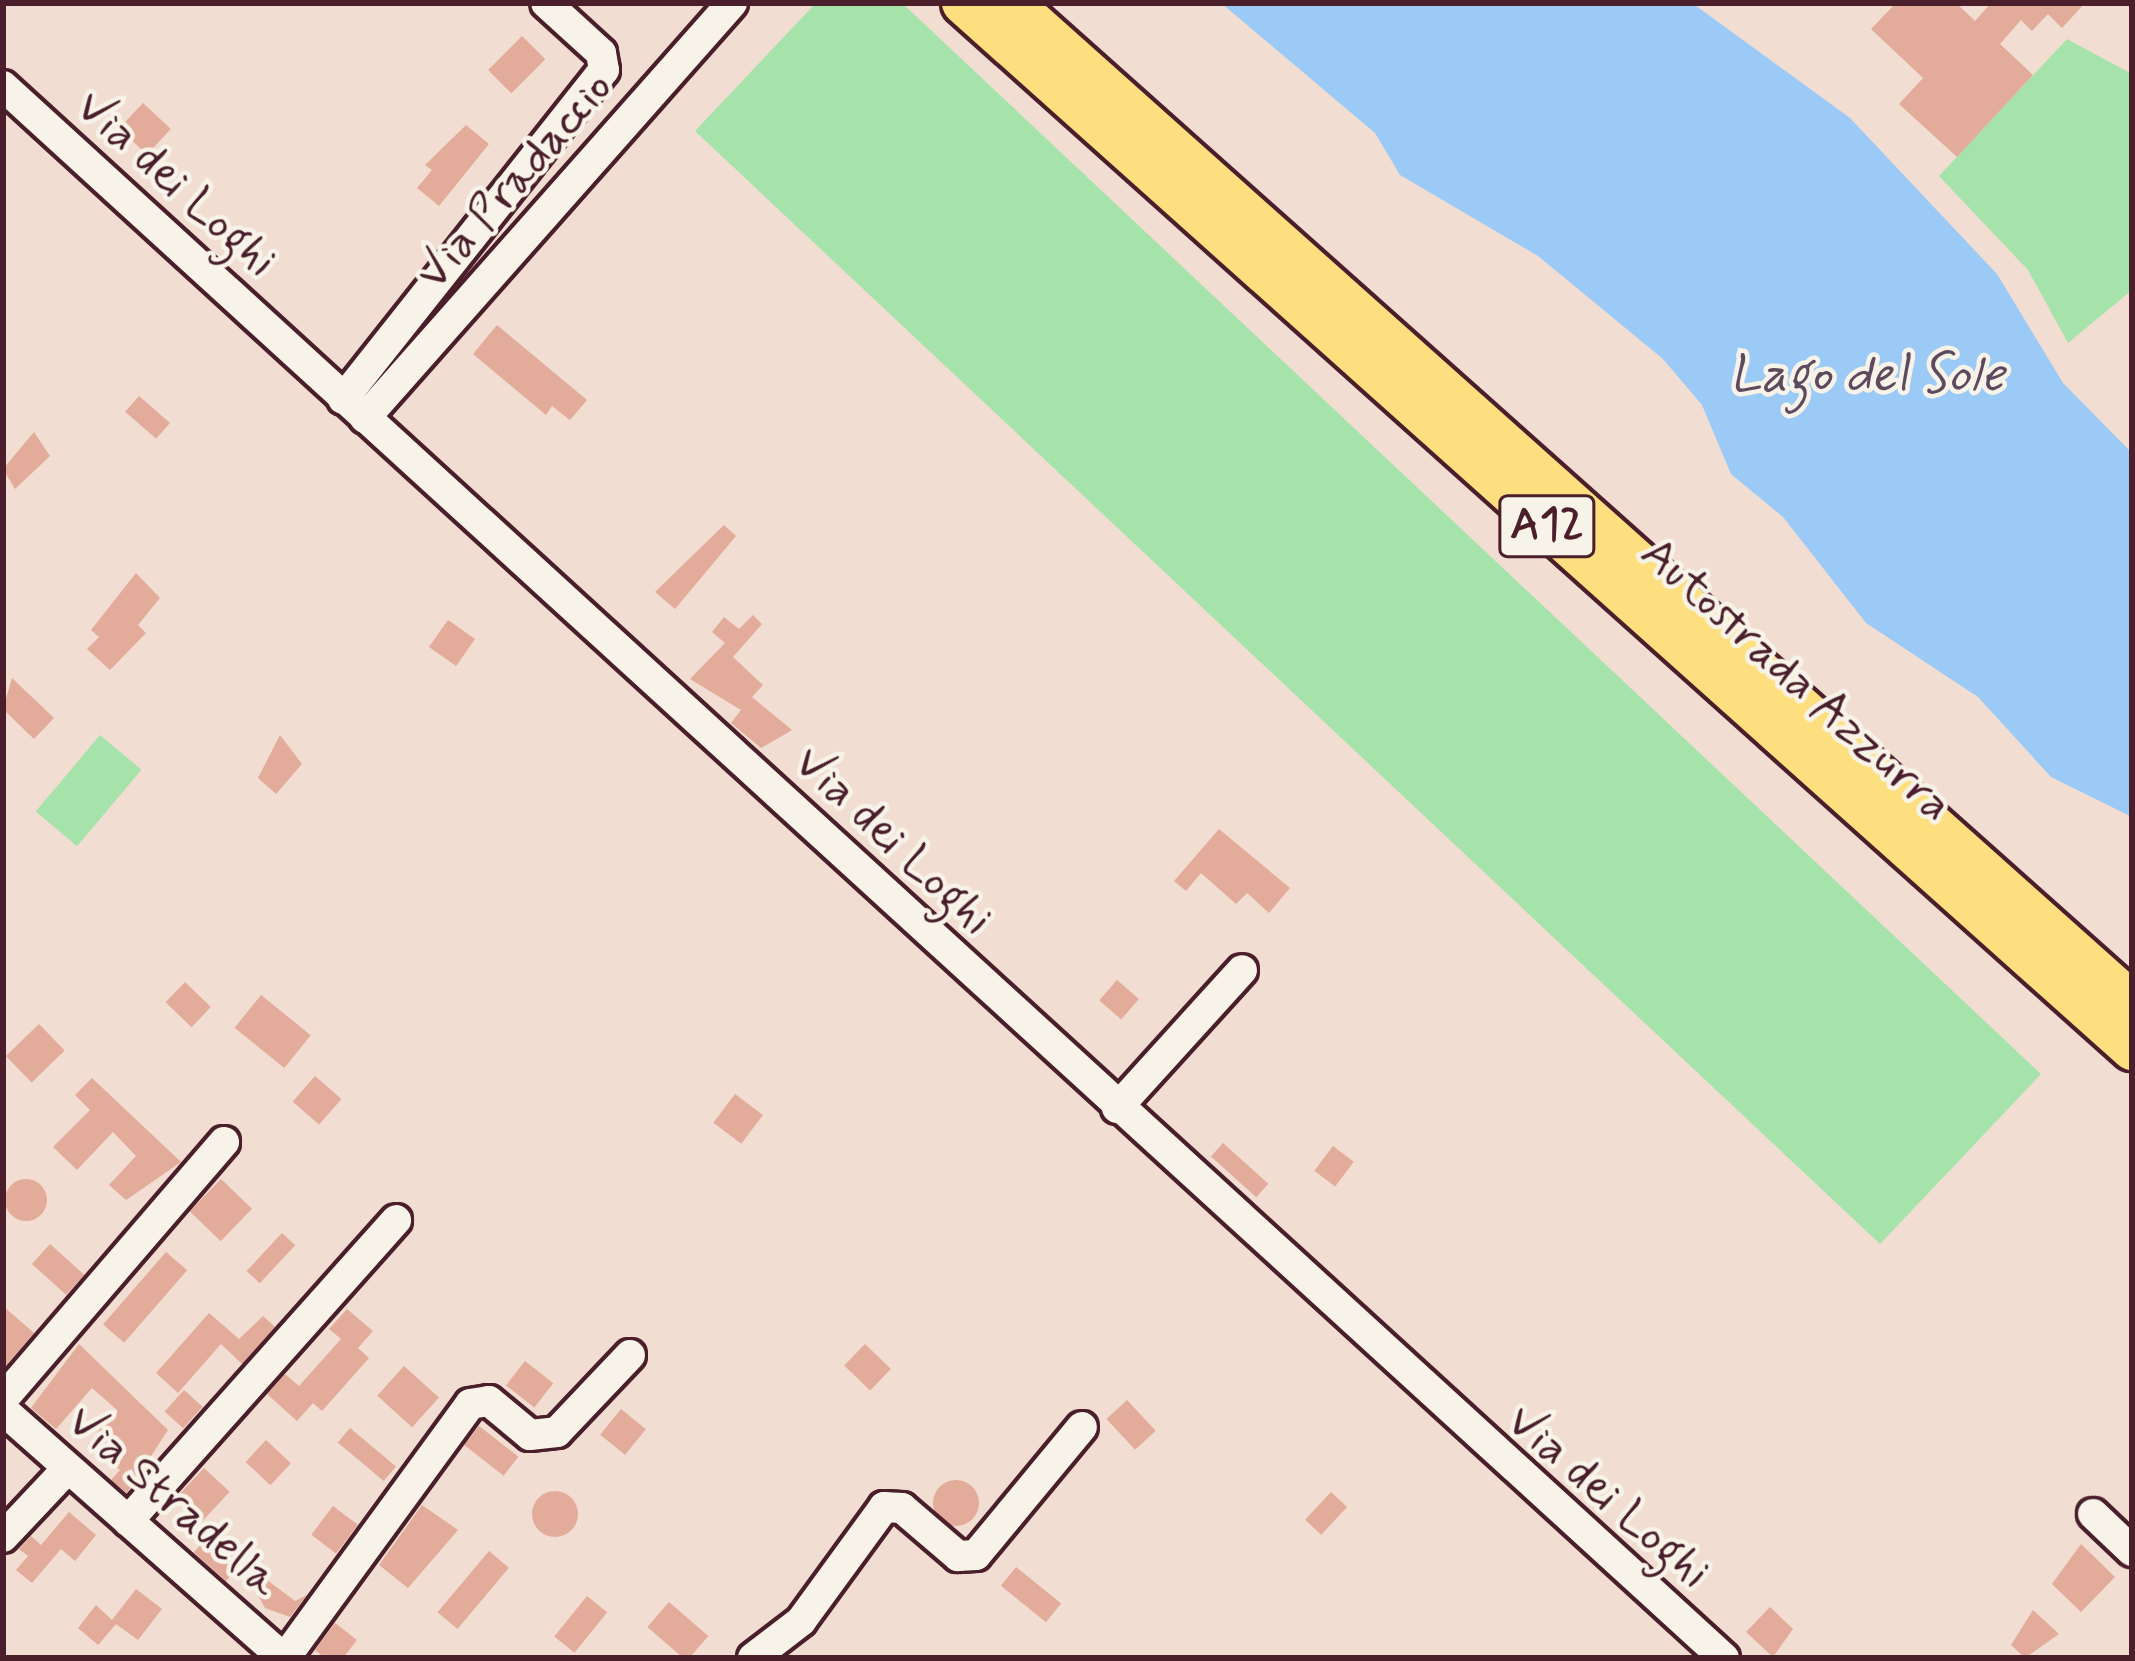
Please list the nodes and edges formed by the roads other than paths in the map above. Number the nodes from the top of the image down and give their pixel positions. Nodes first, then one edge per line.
1 (546, 3) edge
2 (732, 3) edge
3 (963, 3) edge
4 (1011, 3) edge
5 (3, 86) edge
6 (354, 409) junction
7 (1242, 970) dead end
8 (2132, 1003) edge
9 (2132, 1048) edge
10 (1117, 1108) junction
11 (224, 1142) dead end
12 (396, 1220) dead end
13 (630, 1355) dead end
14 (3, 1399) edge
15 (3, 1410) edge
16 (1082, 1427) dead end
17 (67, 1469) junction
18 (2093, 1514) dead end
19 (128, 1521) junction
20 (3, 1537) edge
21 (2132, 1551) edge
22 (285, 1658) edge
23 (753, 1658) edge
24 (1722, 1658) edge

1 - 6 street
2 - 6 street, Via Pradaccio
3 - 9 highway, Autostrada Azzurra / A12
4 - 8 highway, Autostrada Azzurra / A12
5 - 6 street, Via dei Loghi
6 - 10 street, Via dei Loghi
7 - 10 street
10 - 24 street, Via dei Loghi
11 - 14 street
12 - 19 street
13 - 22 street
15 - 17 street, Via Stradella
16 - 23 street
17 - 19 street, Via Stradella
17 - 20 street
18 - 21 street
19 - 22 street, Via Stradella

